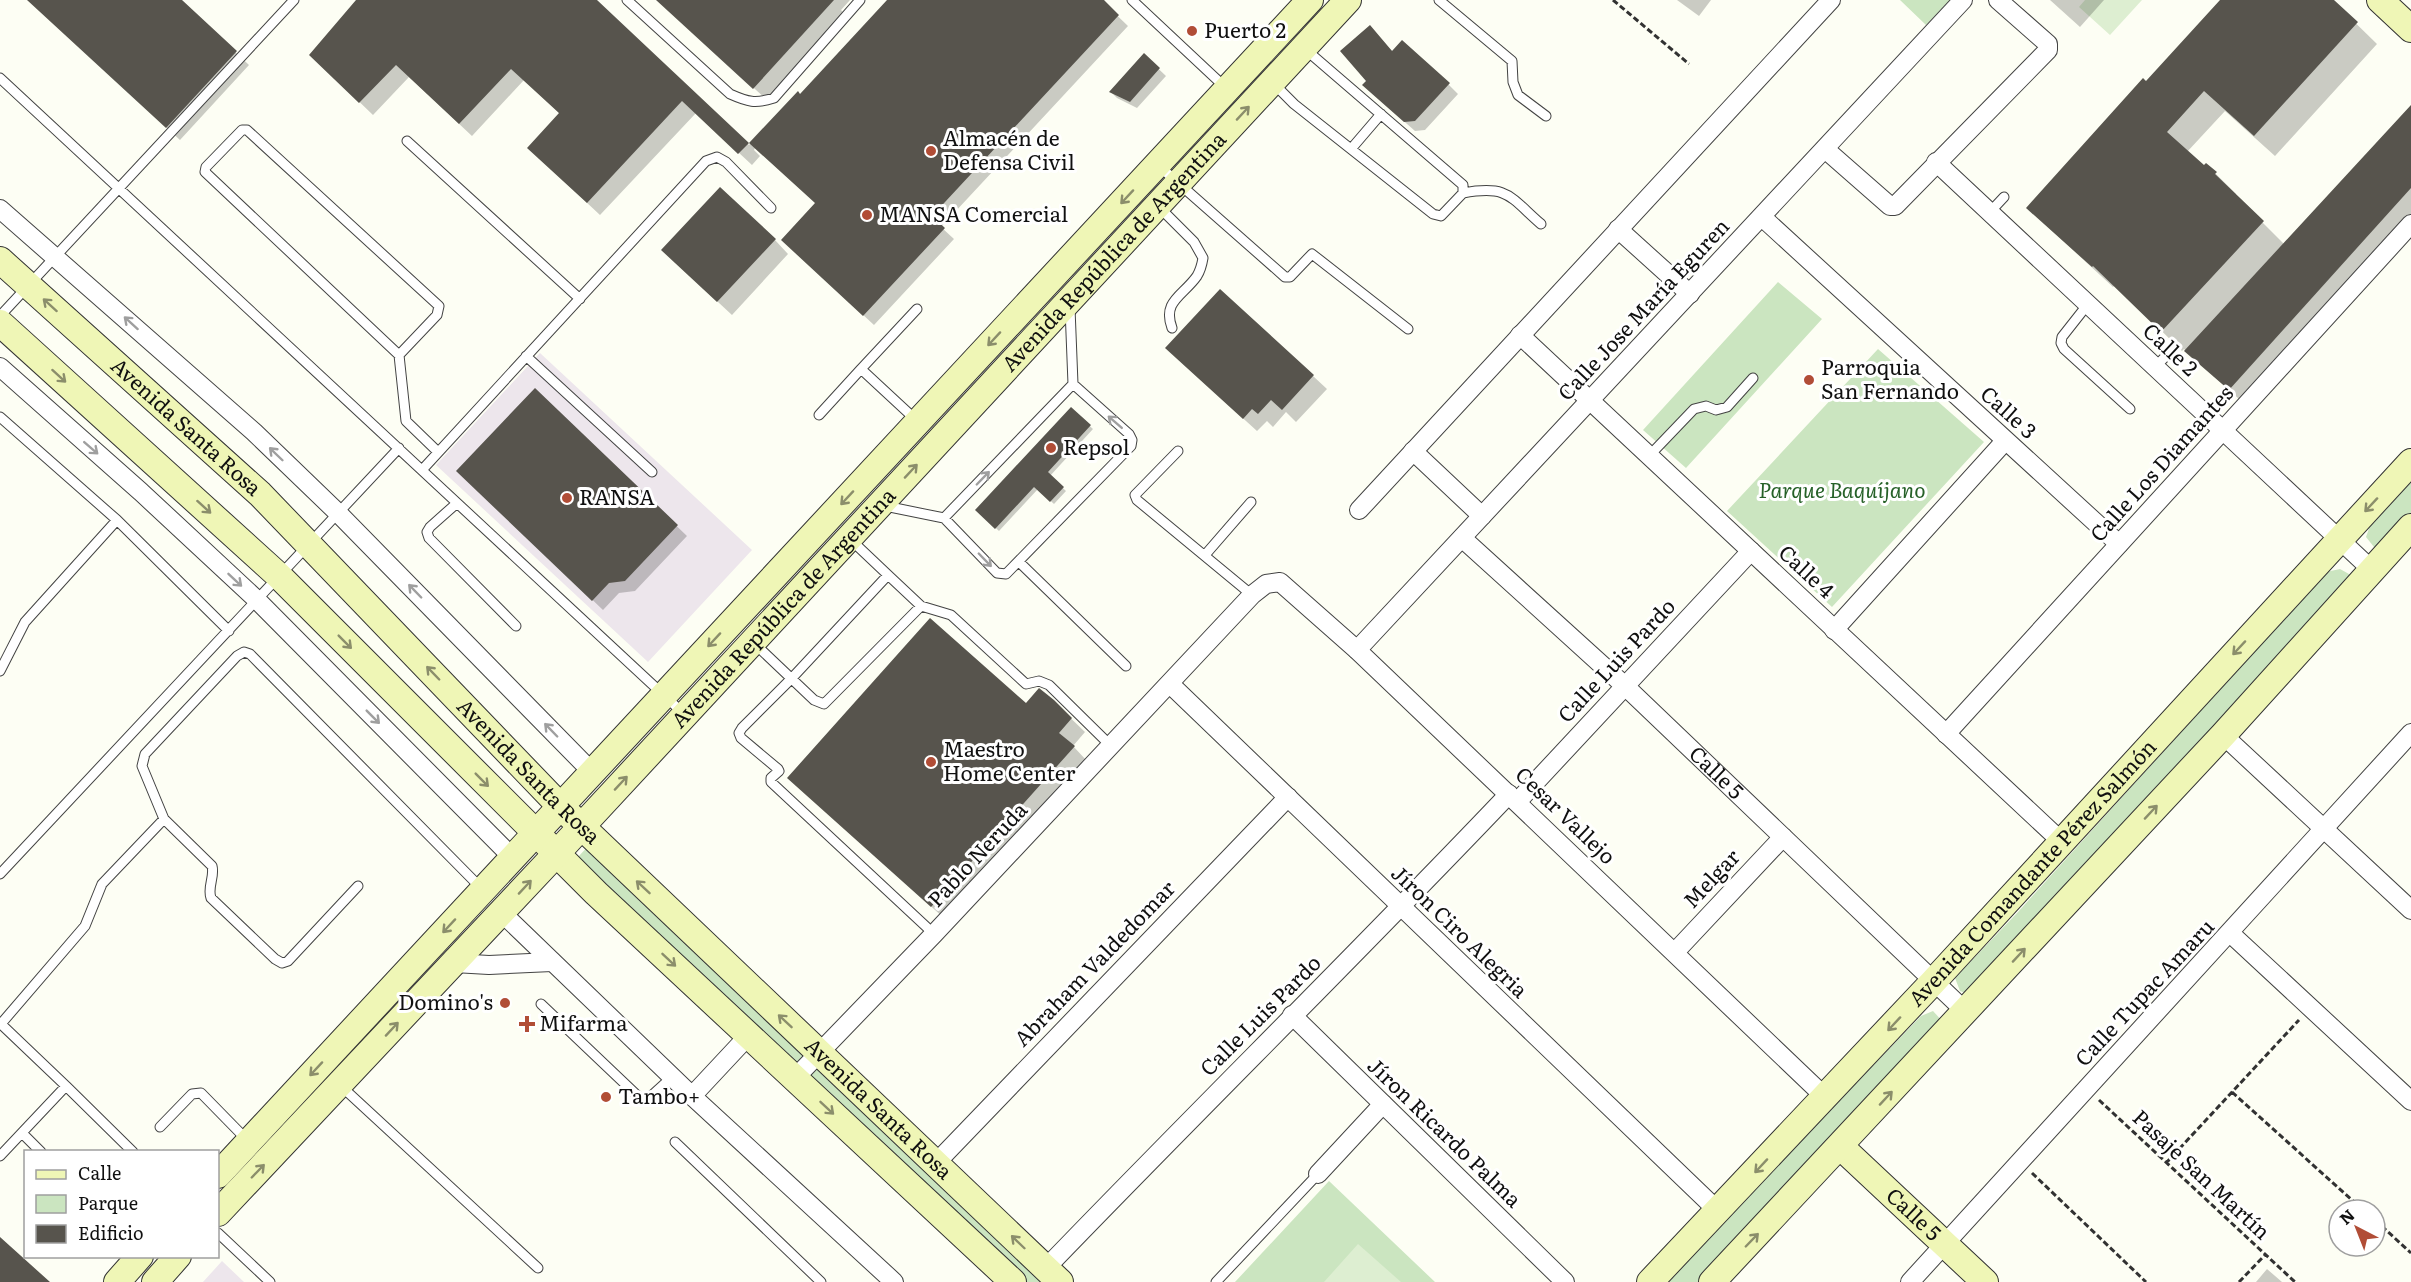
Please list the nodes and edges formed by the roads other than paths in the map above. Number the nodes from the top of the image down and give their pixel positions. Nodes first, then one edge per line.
1 (294, 0) edge
2 (627, 0) edge
3 (860, 0) edge
4 (1132, 0) edge
5 (1310, 0) edge
6 (1348, 0) edge
7 (1439, 0) edge
8 (1831, 0) edge
9 (1963, 0) edge
10 (1998, 0) edge
11 (2380, 0) edge
12 (2411, 29) edge
13 (1304, 48) junction
14 (0, 78) edge
15 (1272, 82) junction
16 (1227, 89) junction
17 (1381, 114) junction
18 (1546, 116) dead end
19 (407, 141) dead end
20 (1351, 149) junction
21 (1825, 149) junction
22 (1936, 162) junction
23 (1157, 164) junction
24 (1178, 183) junction
25 (119, 188) junction
26 (1463, 193) junction
27 (2004, 197) dead end
28 (1157, 206) junction
29 (771, 208) dead end
30 (0, 209) edge
31 (1990, 212) junction
32 (1762, 217) junction
33 (2411, 224) edge
34 (1541, 225) dead end
35 (1618, 229) junction
36 (56, 256) junction
37 (0, 260) edge
38 (29, 285) junction
39 (1690, 294) junction
40 (580, 299) junction
41 (1070, 300) junction
42 (2088, 304) junction
43 (917, 309) dead end
44 (0, 316) edge
45 (0, 323) edge
46 (1172, 328) dead end
47 (1408, 329) dead end
48 (1520, 335) junction
49 (2171, 351) dead end
50 (399, 355) junction
51 (526, 356) junction
52 (0, 367) edge
53 (2155, 367) junction
54 (861, 369) junction
55 (1753, 378) dead end
56 (1073, 384) junction
57 (1590, 401) junction
58 (2130, 409) dead end
59 (819, 415) dead end
60 (0, 417) edge
61 (918, 422) junction
62 (2222, 430) junction
63 (2005, 441) junction
64 (399, 448) junction
65 (1178, 451) dead end
66 (1413, 451) junction
67 (438, 452) junction
68 (1649, 456) junction
69 (2411, 462) edge
70 (422, 470) junction
71 (652, 472) dead end
72 (1251, 502) dead end
73 (458, 503) junction
74 (880, 505) junction
75 (1359, 510) dead end
76 (338, 513) junction
77 (1482, 516) junction
78 (944, 518) junction
79 (117, 520) junction
80 (2411, 527) edge
81 (849, 538) junction
82 (1462, 538) junction
83 (2339, 540) junction
84 (310, 543) junction
85 (2119, 544) junction
86 (1751, 551) junction
87 (1205, 555) junction
88 (1019, 562) junction
89 (2372, 570) junction
90 (888, 575) junction
91 (279, 576) junction
92 (1259, 590) junction
93 (256, 600) junction
94 (921, 606) junction
95 (516, 626) dead end
96 (229, 630) junction
97 (1834, 630) junction
98 (753, 641) junction
99 (1357, 651) junction
100 (1126, 666) dead end
101 (0, 671) edge
102 (792, 678) junction
103 (1170, 684) junction
104 (1625, 686) junction
105 (664, 695) junction
106 (685, 714) junction
107 (2411, 733) edge
108 (1946, 734) junction
109 (2223, 735) junction
110 (1111, 746) junction
111 (592, 772) junction
112 (1288, 797) junction
113 (1513, 798) junction
114 (560, 806) junction
115 (164, 819) junction
116 (581, 826) junction
117 (2325, 829) junction
118 (535, 833) junction
119 (1783, 837) junction
120 (2061, 842) junction
121 (556, 854) junction
122 (513, 857) junction
123 (0, 874) edge
124 (358, 886) dead end
125 (483, 890) junction
126 (1401, 907) junction
127 (2411, 910) edge
128 (501, 912) junction
129 (2230, 933) junction
130 (934, 934) junction
131 (1675, 952) junction
132 (552, 962) junction
133 (454, 963) junction
134 (1933, 982) junction
135 (541, 1004) dead end
136 (1966, 1012) junction
137 (1293, 1015) junction
138 (1, 1024) edge
139 (750, 1035) junction
140 (819, 1053) junction
141 (672, 1077) junction
142 (795, 1078) junction
143 (340, 1085) junction
144 (66, 1086) junction
145 (692, 1096) junction
146 (1825, 1097) junction
147 (2411, 1101) edge
148 (1383, 1104) junction
149 (160, 1127) dead end
150 (22, 1133) junction
151 (249, 1142) junction
152 (675, 1142) dead end
153 (1841, 1147) junction
154 (39, 1150) edge
155 (131, 1150) edge
156 (0, 1156) edge
157 (936, 1163) junction
158 (219, 1174) edge
159 (1318, 1174) joint
160 (1718, 1211) junction
161 (219, 1212) edge
162 (219, 1234) edge
163 (1945, 1244) junction
164 (160, 1265) edge
165 (538, 1268) dead end
166 (1053, 1275) edge
167 (1010, 1281) edge
168 (117, 1282) edge
169 (270, 1282) edge
170 (821, 1282) edge
171 (894, 1282) edge
172 (1216, 1282) edge
173 (1565, 1282) edge
174 (1650, 1282) edge
175 (1712, 1282) edge
176 (1910, 1282) edge
177 (1985, 1282) edge

1 - 25 lane
2 - 3 lane
4 - 16 lane
5 - 16 main road, Avenida República de Argentina
6 - 13 main road, Avenida República de Argentina
7 - 18 lane
8 - 35 street
9 - 21 street, Calle Jose María Eguren
10 - 22 street
11 - 12 main road
13 - 15 main road, Avenida República de Argentina
13 - 17 lane
14 - 25 lane
15 - 20 lane
24 -> 15 main road, Avenida República de Argentina
16 - 23 main road, Avenida República de Argentina
17 - 20 lane
17 - 26 lane
19 - 40 lane
20 - 26 lane
21 - 22 street
21 - 32 street, Calle Jose María Eguren
22 - 31 street, Calle 2
23 - 24 lane
23 -> 61 main road, Avenida República de Argentina
24 - 28 main road, Avenida República de Argentina
24 - 47 lane
25 - 36 lane
25 - 64 lane
26 - 34 lane
27 - 31 lane
28 - 41 main road, Avenida República de Argentina
28 - 46 lane
29 - 40 lane
30 - 36 street
31 - 42 street, Calle 2
32 - 39 street, Calle Jose María Eguren
32 - 63 street, Calle 3
33 - 62 street, Calle Los Diamantes
35 - 39 street
35 - 48 street
36 - 38 lane
76 -> 36 street
37 - 38 main road, Avenida Santa Rosa
38 - 44 lane
84 -> 38 main road, Avenida Santa Rosa
39 - 57 street, Calle Jose María Eguren
40 - 51 lane
41 - 56 lane
74 -> 41 main road, Avenida República de Argentina
42 - 53 street, Calle 2
42 - 58 lane
43 - 54 lane
45 -> 91 main road, Avenida Santa Rosa
48 - 57 street, Calle 4
48 - 66 street
49 - 53 lane
50 - 50 lane
50 - 67 lane
51 - 67 lane
51 - 71 lane
52 -> 93 street
53 - 62 street, Calle 2
54 - 59 lane
54 - 61 lane
55 - 68 lane
78 -> 56 lane
88 -> 56 lane
57 - 68 street, Calle 4
57 - 77 street, Calle Jose María Eguren
60 - 79 lane
61 -> 105 main road, Avenida República de Argentina
62 - 83 street, Calle 2
62 - 85 street, Calle Los Diamantes
63 - 85 street, Calle 3
63 - 97 street
64 - 70 lane
64 - 76 lane
65 - 87 lane
66 - 75 street
66 - 77 street
67 - 70 lane
68 - 86 street, Calle 4
69 -> 83 main road, Avenida Comandante Pérez Salmón
70 - 73 lane
72 - 87 lane
73 - 95 lane
73 - 105 lane
74 - 78 lane
74 - 81 main road, Avenida República de Argentina
76 - 84 lane
111 -> 76 street
77 - 82 street, Calle Jose María Eguren
78 -> 88 lane
79 - 96 lane
79 - 101 lane
80 - 89 main road
81 - 90 lane
81 - 98 main road, Avenida República de Argentina
82 - 99 street, Calle Jose María Eguren
82 - 104 street, Calle 5
83 - 89 street, Calle 2
83 -> 120 main road, Avenida Comandante Pérez Salmón
84 - 91 lane
114 -> 84 main road, Avenida Santa Rosa
85 - 108 street, Calle Los Diamantes
86 - 97 street, Calle 4
86 - 104 street, Calle Luis Pardo
87 - 92 lane
88 - 100 lane
89 - 109 main road
90 - 94 lane
90 - 102 lane
91 - 93 lane
91 -> 118 main road, Avenida Santa Rosa
92 - 99 street, Cesar Vallejo
92 - 103 street, Pablo Neruda
93 - 96 lane
93 -> 122 street
94 - 102 lane
94 - 110 lane
96 - 123 lane
97 - 108 street, Calle 4
98 - 102 lane
98 - 106 main road, Avenida República de Argentina
99 - 113 street, Cesar Vallejo
102 - 130 lane
103 - 110 street, Pablo Neruda
103 - 112 street, Jíron Ciro Alegria
104 - 113 street, Calle Luis Pardo
104 - 119 street, Calle 5
105 - 106 lane
105 - 111 main road, Avenida República de Argentina
116 -> 106 main road, Avenida República de Argentina
107 - 117 street, Calle Tupac Amaru
108 - 120 street, Calle 4
109 - 117 street
136 -> 109 main road
110 - 130 street, Pablo Neruda
111 - 114 main road, Avenida República de Argentina
112 - 126 street, Jíron Ciro Alegria
112 - 157 street, Abraham Valdedomar
113 - 126 street, Calle Luis Pardo
113 - 131 street, Cesar Vallejo
114 - 116 main road, Avenida Santa Rosa
114 - 118 main road, Avenida República de Argentina
115 - 124 lane
115 - 125 lane
115 - 138 lane
116 - 121 main road, Avenida República de Argentina
140 -> 116 main road, Avenida Santa Rosa
117 - 127 street
117 - 129 street, Calle Tupac Amaru
118 - 121 main road, Avenida Santa Rosa
118 - 122 main road, Avenida República de Argentina
119 - 131 street, Melgar
119 - 134 street, Calle 5
120 - 134 main road, Avenida Comandante Pérez Salmón
128 -> 121 main road, Avenida República de Argentina
121 -> 139 main road, Avenida Santa Rosa
122 - 125 main road, Avenida República de Argentina
125 -> 151 main road, Avenida República de Argentina
126 - 137 street, Calle Luis Pardo
126 - 160 street, Jíron Ciro Alegria
128 - 132 street
128 - 133 main road, Avenida República de Argentina
129 - 147 street
129 - 163 street, Calle Tupac Amaru
130 - 140 street, Pablo Neruda
131 - 146 street, Cesar Vallejo
132 - 133 street
132 - 141 street
143 -> 133 main road, Avenida República de Argentina
134 - 136 street, Calle 5
134 -> 146 main road, Avenida Comandante Pérez Salmón
135 - 141 lane
153 -> 136 main road
137 - 148 street, Jíron Ricardo Palma
137 - 166 street, Calle Luis Pardo
138 - 144 lane
139 - 142 main road, Avenida Santa Rosa
139 - 145 street
140 - 142 street, Pablo Neruda
140 - 157 main road, Avenida Santa Rosa
141 - 145 street
142 -> 167 main road, Avenida Santa Rosa
161 -> 143 main road, Avenida República de Argentina
143 - 165 lane
144 - 150 lane
144 - 155 lane
145 - 171 street
146 -> 160 main road, Avenida Comandante Pérez Salmón
148 - 159 street
148 - 173 street, Jíron Ricardo Palma
149 - 151 lane
150 - 154 lane
150 - 156 lane
151 - 158 main road, Avenida República de Argentina
152 - 170 lane
153 - 163 main road, Calle 5
175 -> 153 main road
166 -> 157 main road, Avenida Santa Rosa
159 - 172 lane
160 - 174 main road, Avenida Comandante Pérez Salmón
162 - 169 lane
163 - 176 street, Calle Tupac Amaru
163 - 177 main road, Calle 5
164 - 168 main road

